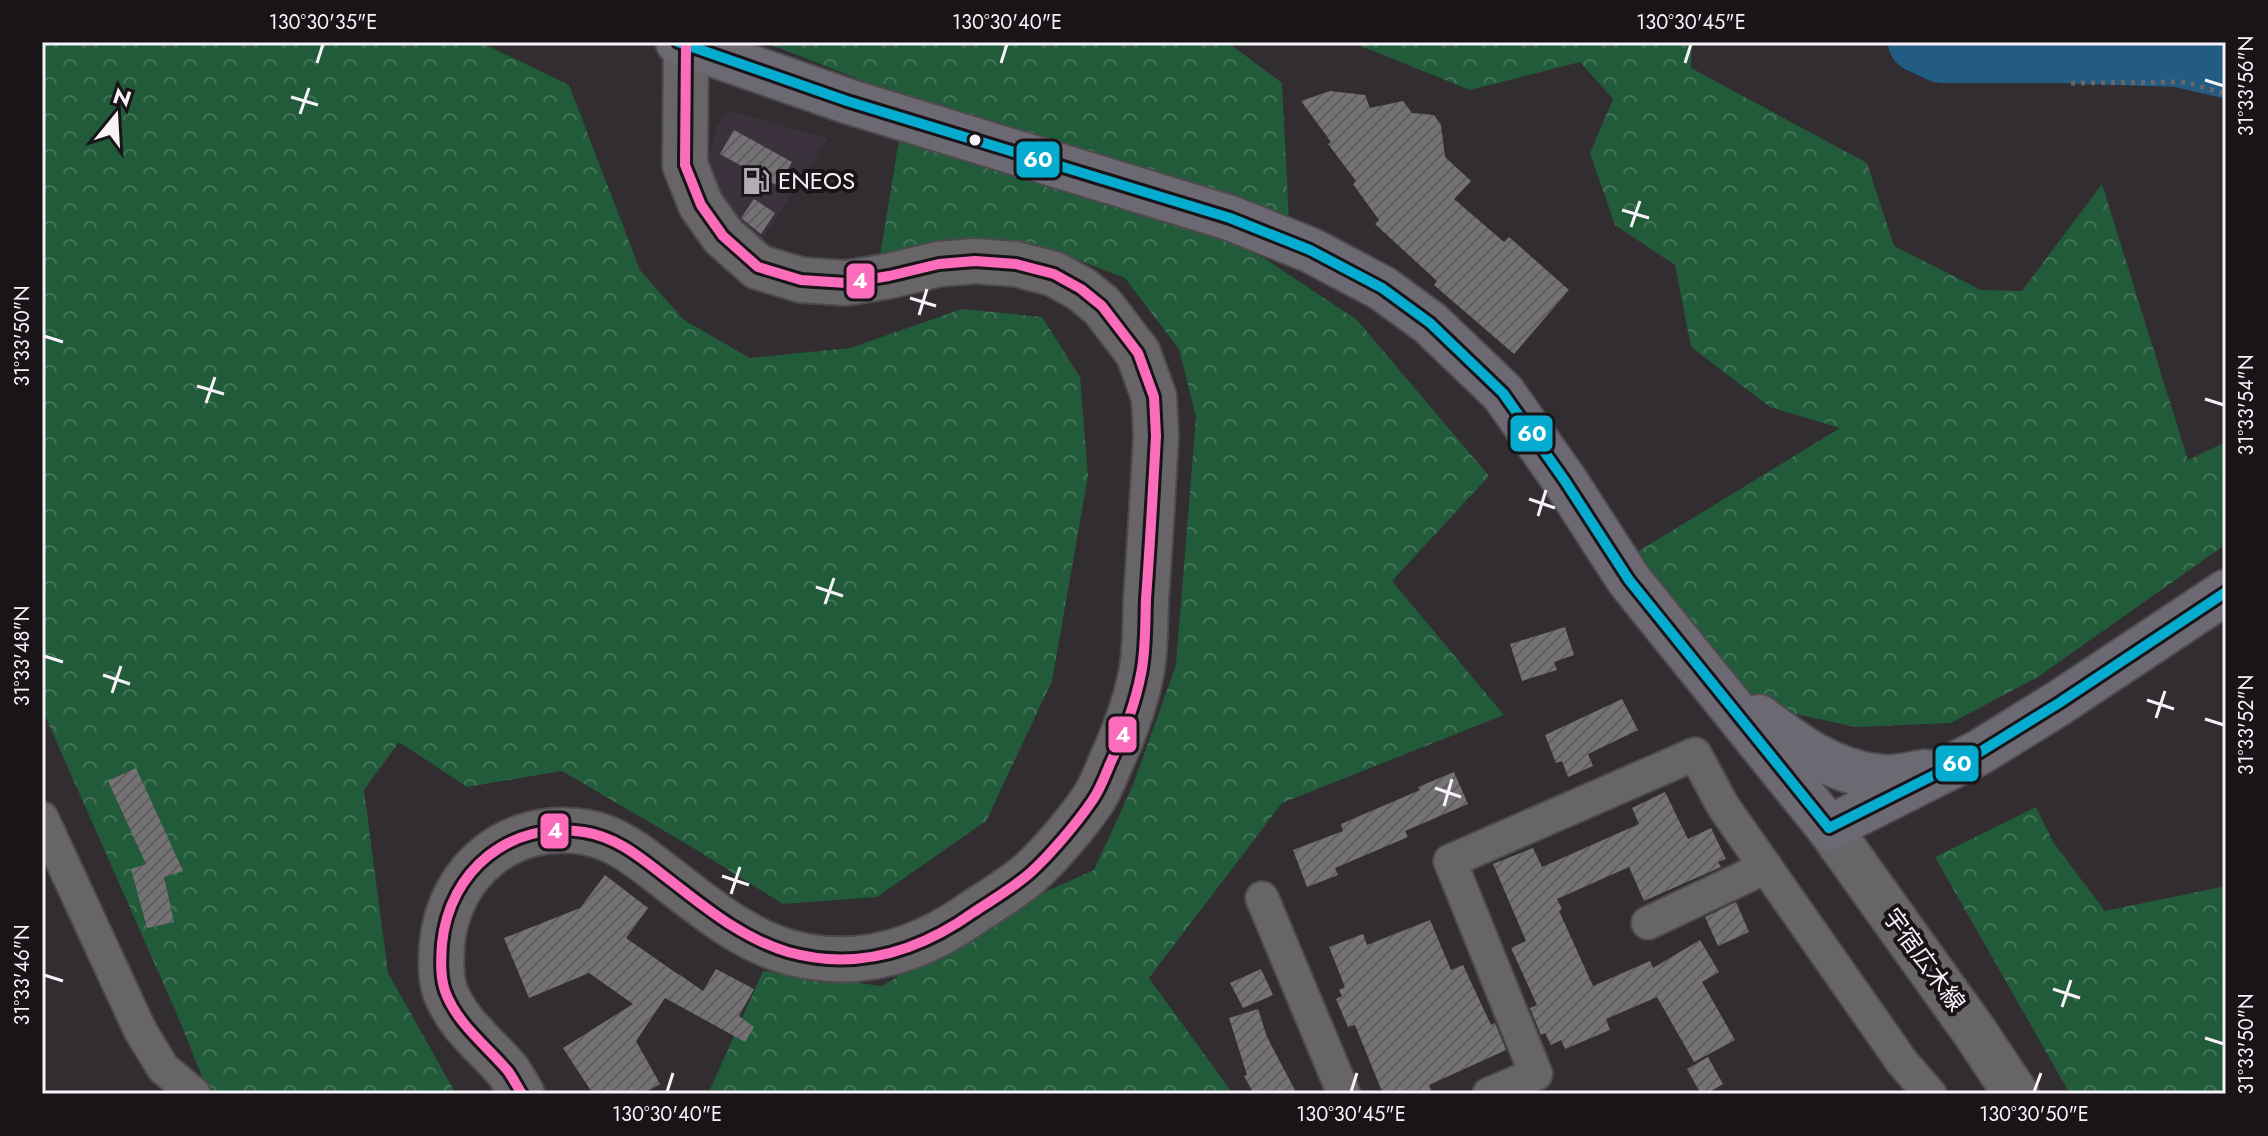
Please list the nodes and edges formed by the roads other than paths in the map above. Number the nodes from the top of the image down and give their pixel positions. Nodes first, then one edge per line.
1 (682, 44) edge
2 (2226, 592) edge
3 (1706, 676) junction
4 (1945, 770) junction
5 (42, 818) edge
6 (1829, 828) junction
7 (1766, 867) junction
8 (1262, 898) dead end
9 (1648, 923) dead end
10 (194, 1094) edge
11 (522, 1094) edge
12 (1344, 1094) edge
13 (1489, 1094) edge
14 (1930, 1094) edge
15 (2016, 1094) edge

1 - 3 main road
1 - 11 street
2 - 4 main road
3 - 4 main road
3 - 6 main road
4 - 6 main road
5 - 10 street
6 - 15 street, 宇宿広木線
7 - 9 street
7 - 13 street
7 - 14 street
8 - 12 street

